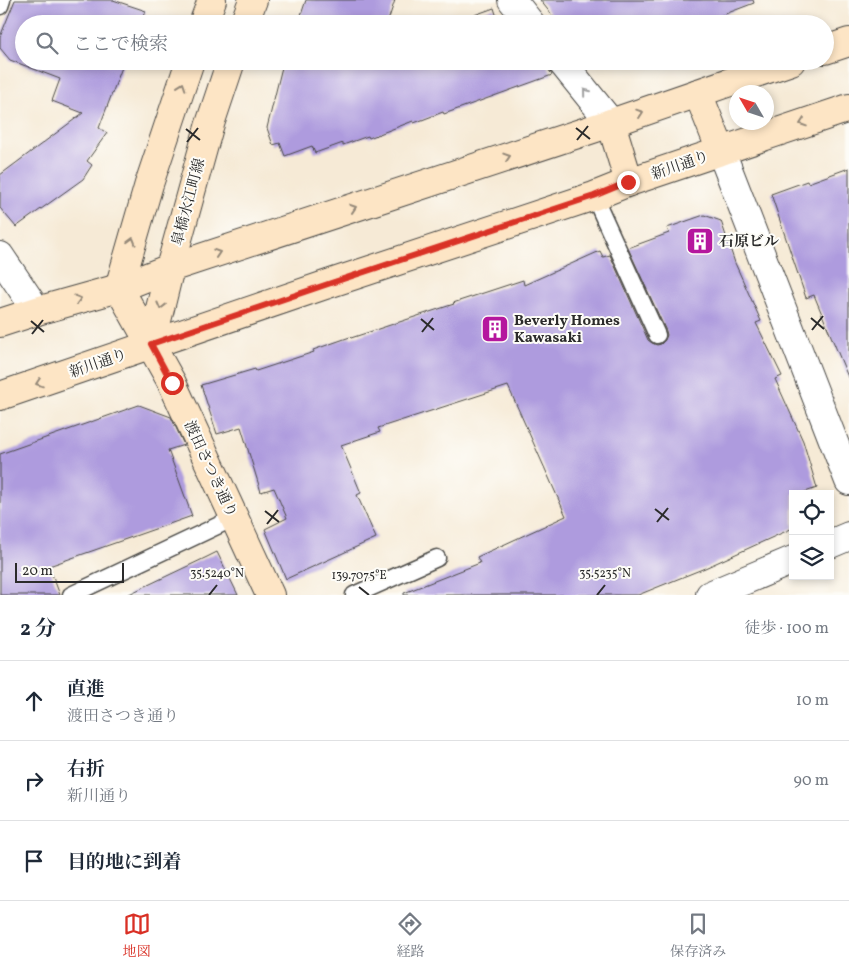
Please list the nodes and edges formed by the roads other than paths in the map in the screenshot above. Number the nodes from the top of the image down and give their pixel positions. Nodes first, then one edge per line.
1 (2, 0) edge
2 (212, 0) edge
3 (252, 0) edge
4 (512, 0) edge
5 (0, 6) edge
6 (207, 15) edge
7 (247, 15) edge
8 (524, 15) edge
9 (849, 42) edge
10 (834, 47) edge
11 (187, 70) edge
12 (228, 70) edge
13 (568, 70) edge
14 (765, 70) edge
15 (698, 93) junction
16 (849, 108) edge
17 (611, 123) junction
18 (720, 151) junction
19 (628, 182) junction
20 (594, 196) junction
21 (0, 256) edge
22 (170, 268) junction
23 (119, 288) junction
24 (37, 311) junction
25 (0, 323) edge
26 (657, 335) dead end
27 (151, 344) junction
28 (0, 396) edge
29 (849, 480) edge
30 (234, 518) junction
31 (849, 536) edge
32 (834, 542) edge
33 (437, 558) dead end
34 (789, 562) edge
35 (71, 595) edge
36 (270, 595) edge
37 (354, 595) edge
38 (710, 595) edge

1 - 5 lane
2 - 6 main road
3 - 7 main road
4 - 8 street
9 - 10 main road
23 -> 11 main road
12 - 22 main road, 皐橋水江町線
17 -> 13 street
14 - 15 main road
17 -> 15 main road
15 - 18 main road
16 -> 18 main road, 新川通り
17 - 19 main road
22 -> 17 main road
18 - 19 main road, 新川通り
18 - 29 street
19 - 20 main road, 新川通り
20 - 26 lane
20 - 27 main road, 新川通り
21 - 24 street
22 - 23 main road
22 -> 27 main road, 皐橋水江町線
24 -> 23 main road
23 - 27 main road, 渡田さつき通り
24 - 25 main road
27 -> 28 main road, 新川通り
27 - 30 main road, 渡田さつき通り
30 - 35 lane
30 - 36 main road, 渡田さつき通り
31 - 32 street
33 - 37 lane
34 - 38 street

